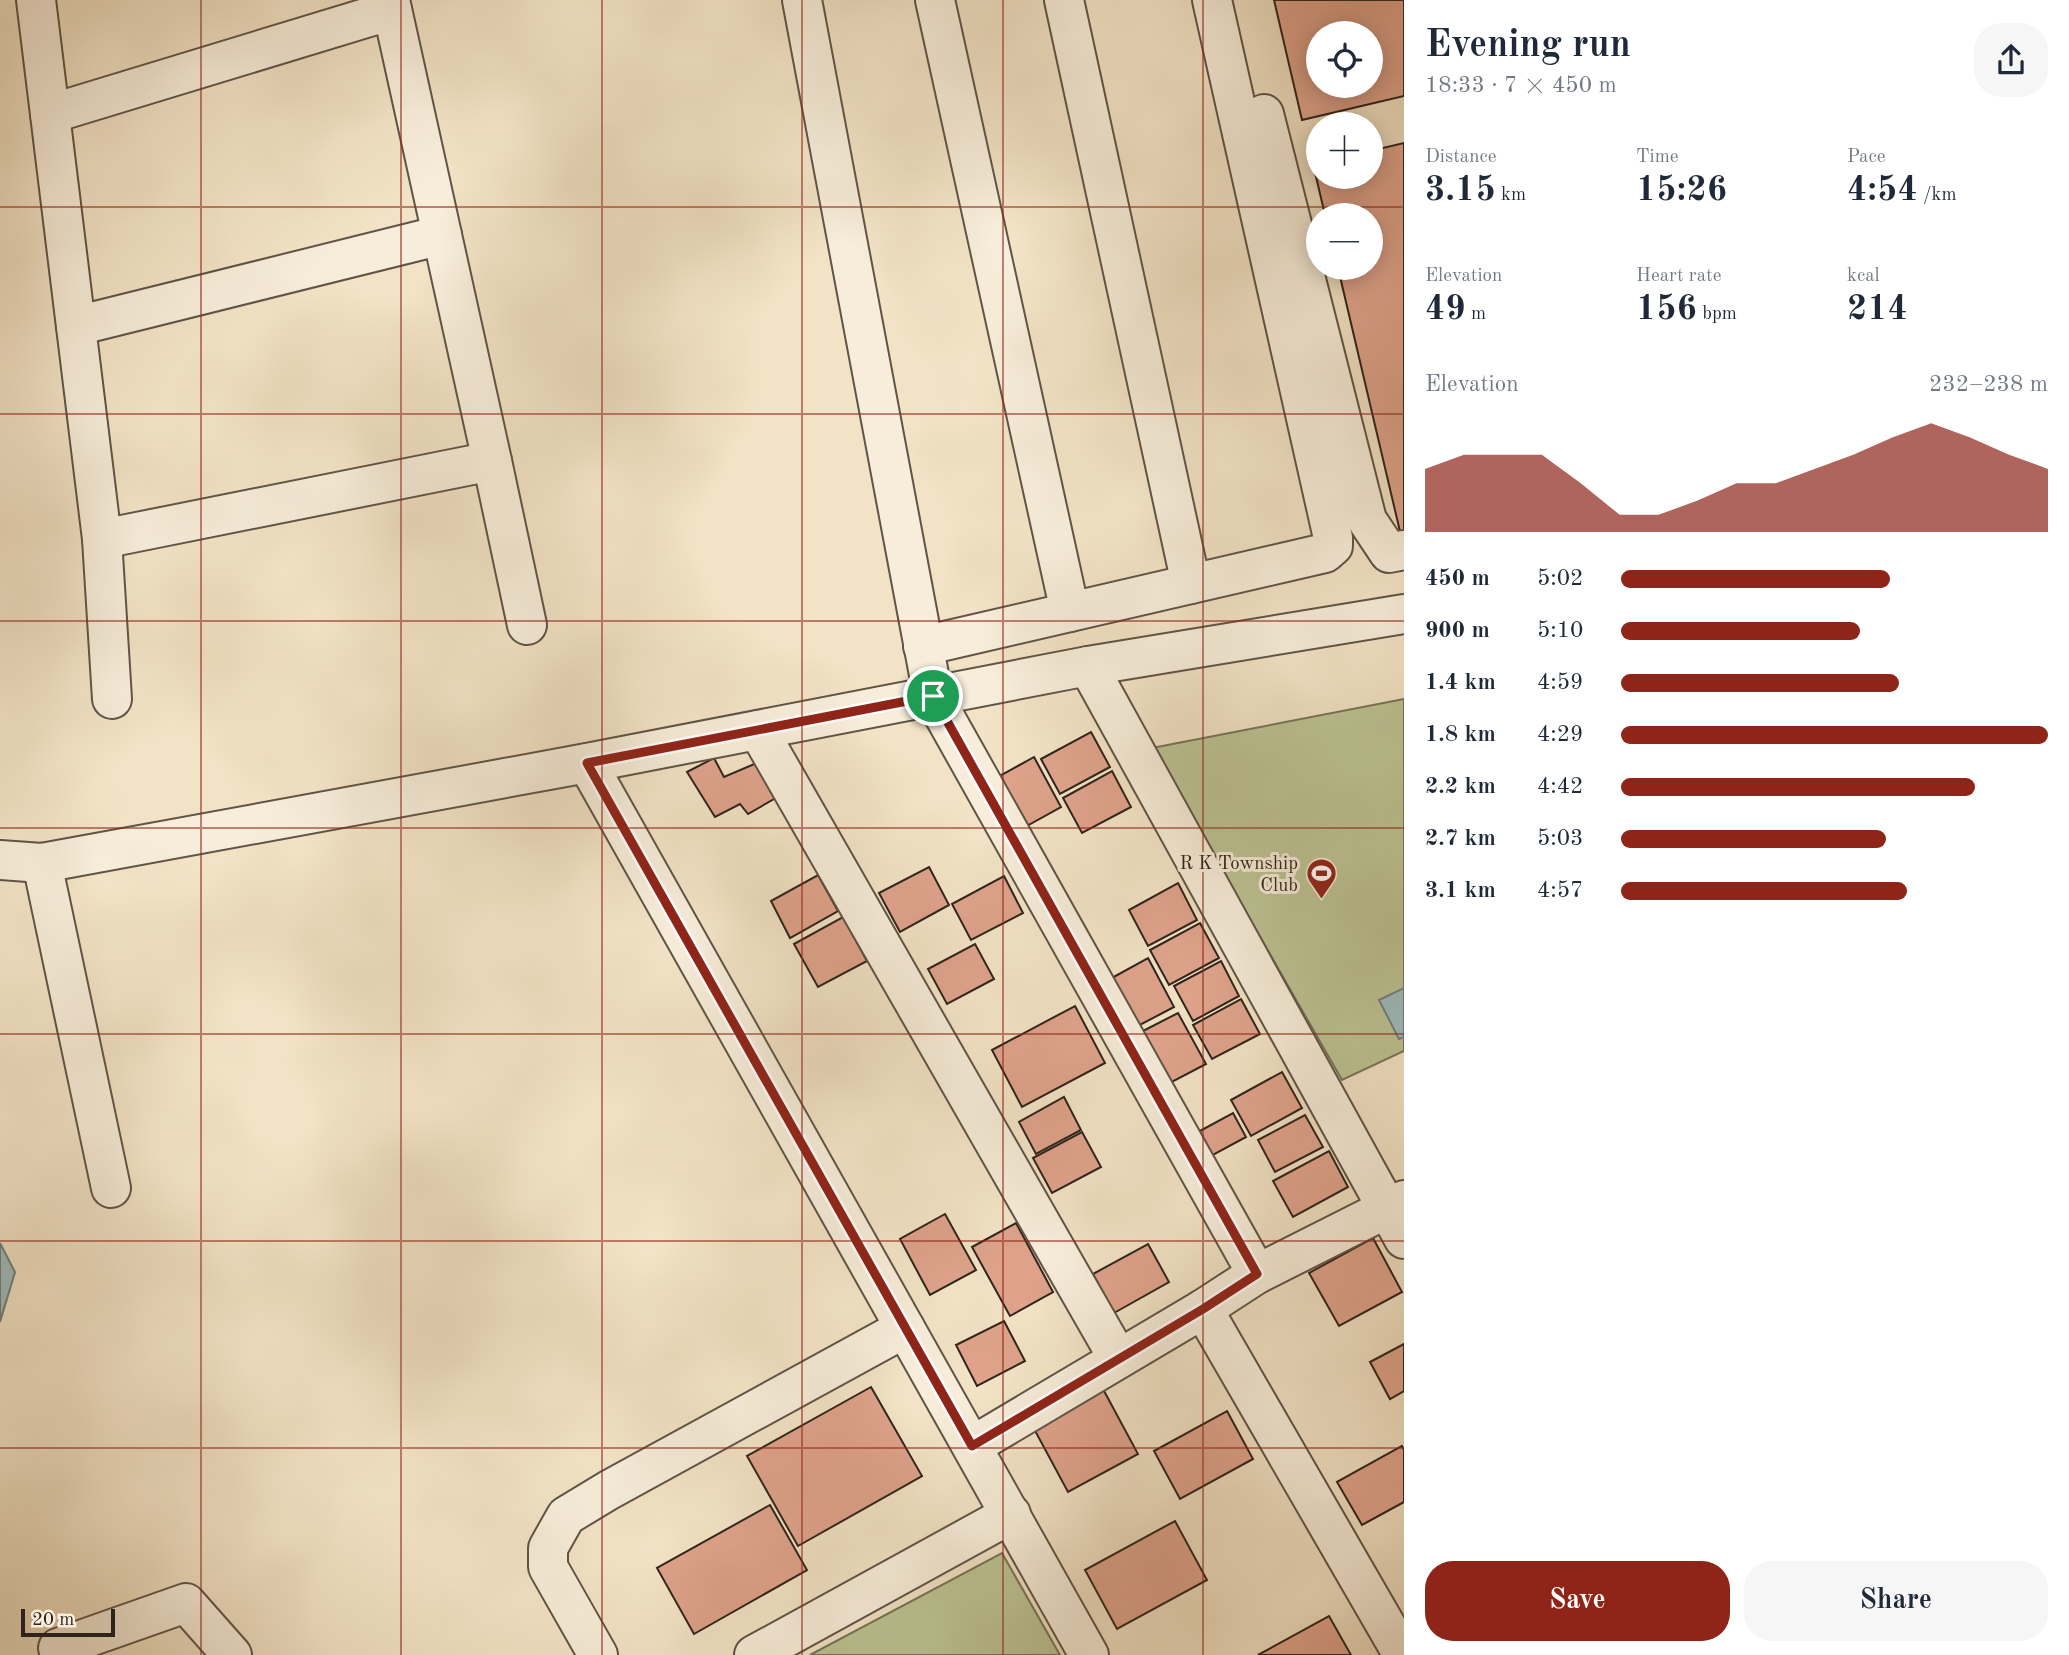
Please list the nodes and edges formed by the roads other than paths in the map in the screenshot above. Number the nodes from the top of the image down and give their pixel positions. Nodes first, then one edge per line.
1 (36, 0) edge
2 (802, 0) edge
3 (935, 0) edge
4 (1064, 0) edge
5 (1212, 0) edge
6 (1235, 0) edge
7 (391, 5) edge
8 (50, 114) junction
9 (442, 235) junction
10 (76, 326) junction
11 (492, 461) junction
12 (102, 539) junction
13 (1404, 550) edge
14 (1191, 584) junction
15 (1070, 612) junction
16 (1404, 614) edge
17 (527, 625) dead end
18 (923, 646) junction
19 (1088, 666) junction
20 (933, 696) junction
21 (112, 699) dead end
22 (758, 730) junction
23 (587, 763) junction
24 (0, 860) edge
25 (42, 863) junction
26 (111, 1188) dead end
27 (1398, 1216) edge
28 (1257, 1274) junction
29 (1203, 1309) junction
30 (905, 1328) junction
31 (1118, 1358) junction
32 (972, 1446) junction
33 (1011, 1514) junction
34 (60, 1655) edge
35 (232, 1655) edge
36 (598, 1655) edge
37 (754, 1655) edge
38 (1089, 1655) edge
39 (1403, 1655) edge

1 - 8 street
2 - 18 street
3 - 15 street
4 - 14 street
5 - 14 street
6 - 13 street
7 - 8 street
7 - 9 street
8 - 10 street
9 - 10 street
9 - 11 street
10 - 12 street
11 - 12 street
11 - 17 street
12 - 21 street
14 - 15 street
15 - 18 street
16 - 19 street
18 - 20 street
19 - 20 street
19 - 27 street
20 - 22 street
20 - 28 street
22 - 23 street
22 - 31 street
23 - 25 street
23 - 30 street
24 - 25 street
25 - 26 street
27 - 28 street
28 - 29 street
29 - 31 street
29 - 39 street
30 - 32 street
30 - 36 street
31 - 32 street
32 - 33 street
33 - 37 street
33 - 38 street
34 - 35 street

